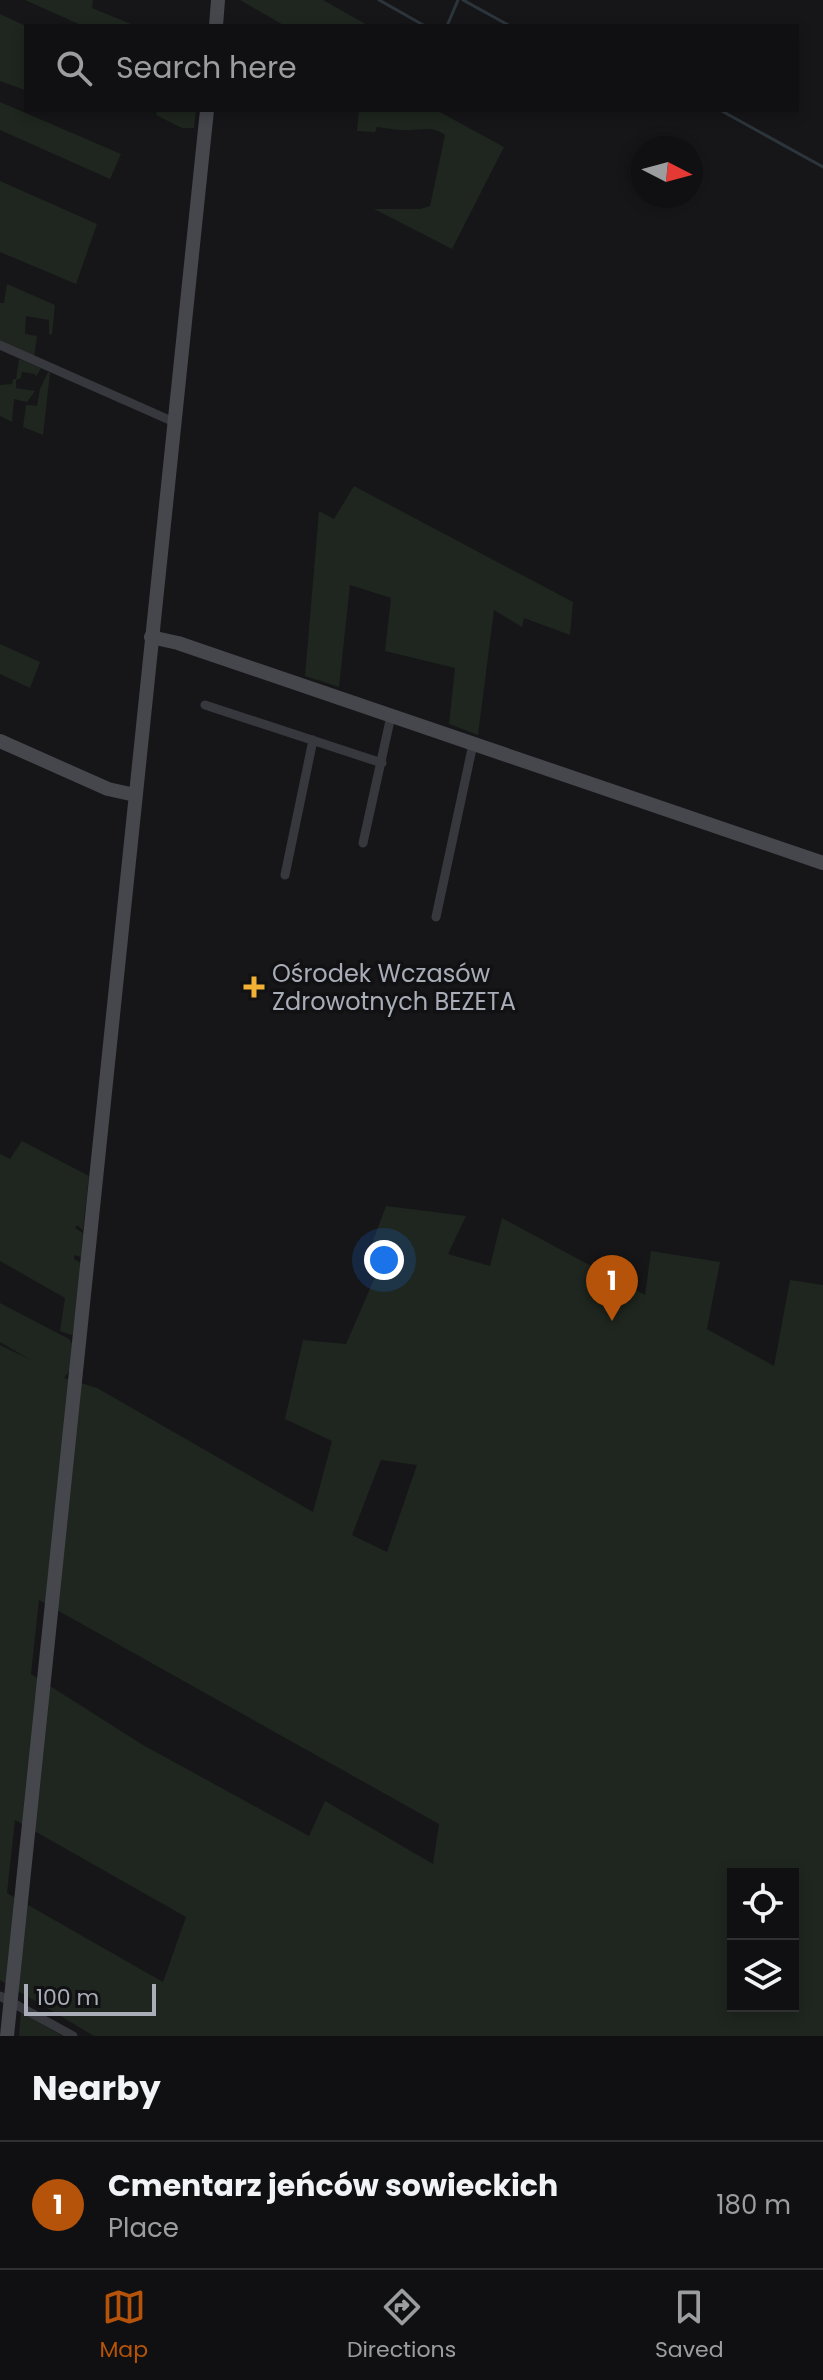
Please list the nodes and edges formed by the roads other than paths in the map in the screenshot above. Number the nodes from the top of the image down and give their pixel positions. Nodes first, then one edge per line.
1 (218, 0) edge
2 (216, 24) edge
3 (207, 112) edge
4 (0, 345) edge
5 (174, 422) junction
6 (151, 637) junction
7 (205, 705) dead end
8 (391, 716) junction
9 (313, 740) junction
10 (0, 741) edge
11 (473, 744) junction
12 (382, 763) junction
13 (135, 795) junction
14 (363, 843) dead end
15 (823, 863) edge
16 (285, 875) dead end
17 (436, 917) dead end
18 (5, 1999) edge
19 (7, 2036) edge
20 (73, 2036) edge

1 - 2 main road
3 - 5 main road
4 - 5 street
5 - 6 main road
6 - 8 main road
6 - 13 main road
7 - 9 street
8 - 11 main road
8 - 12 street
9 - 12 street
9 - 16 street
10 - 13 main road
11 - 15 main road
11 - 17 street
12 - 14 street
13 - 18 main road
18 - 19 main road
18 - 20 street

